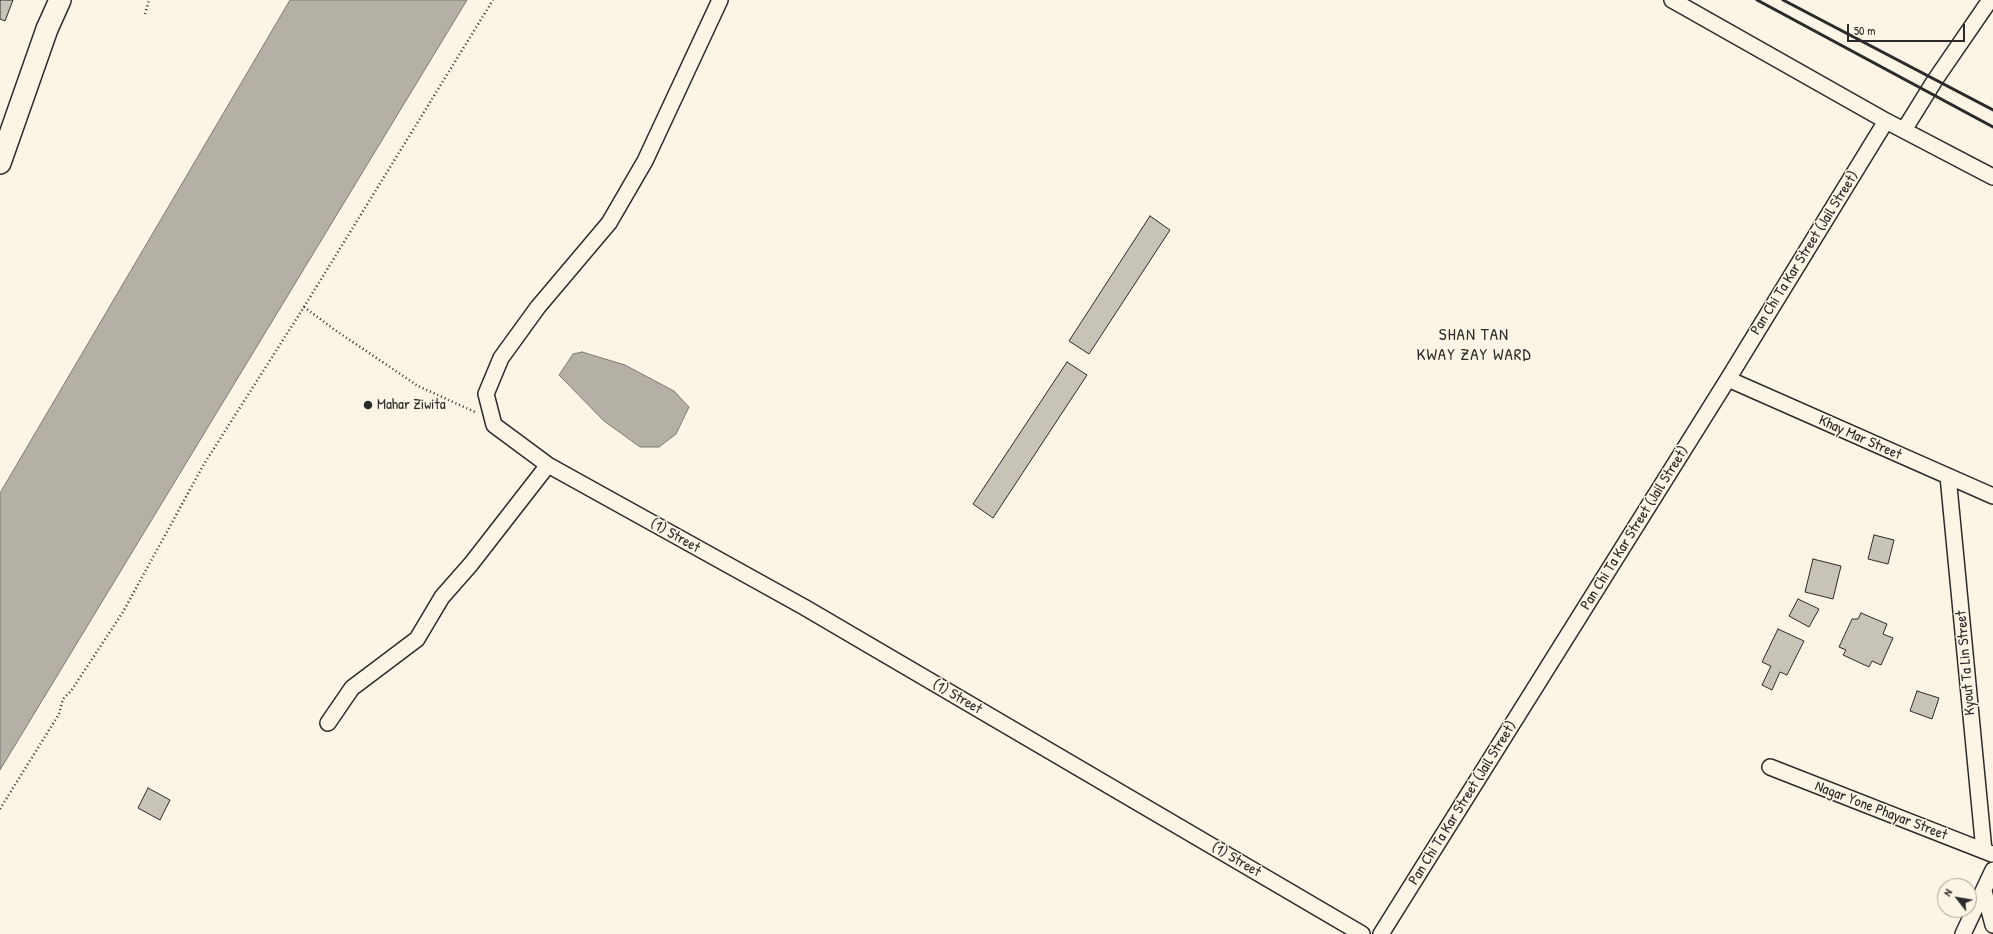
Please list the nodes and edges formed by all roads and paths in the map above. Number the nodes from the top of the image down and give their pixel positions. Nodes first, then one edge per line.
1 (60, 0) edge
2 (149, 0) edge
3 (493, 0) edge
4 (720, 0) edge
5 (1672, 0) edge
6 (1990, 0) edge
7 (144, 14) dead end
8 (1886, 121) junction
9 (1904, 130) junction
10 (0, 163) edge
11 (1993, 177) edge
12 (304, 307) junction
13 (1728, 379) junction
14 (493, 419) junction
15 (548, 465) junction
16 (1948, 476) junction
17 (1993, 496) edge
18 (328, 723) dead end
19 (1770, 767) dead end
20 (0, 809) edge
21 (1988, 853) edge
22 (1993, 870) edge
23 (1984, 890) junction
24 (1993, 925) edge
25 (1362, 934) edge
26 (1381, 934) edge
27 (1963, 934) edge

1 - 10 street
2 - 7 path
3 - 12 path
4 - 14 street
5 - 8 street
6 - 9 street
8 - 9 street
8 - 13 street, Pan Chi Ta Kar Street (Jail Street)
9 - 11 street
12 - 14 path
12 - 20 path
13 - 16 street, Khay Mar Street
13 - 26 street, Pan Chi Ta Kar Street (Jail Street)
14 - 15 street, (1) Street
15 - 18 street
15 - 25 street, (1) Street
16 - 17 street, Khay Mar Street
16 - 21 street, Kyout Ta Lin Street
19 - 21 street, Nagar Yone Phayar Street
22 - 23 street
23 - 24 street
23 - 27 street

